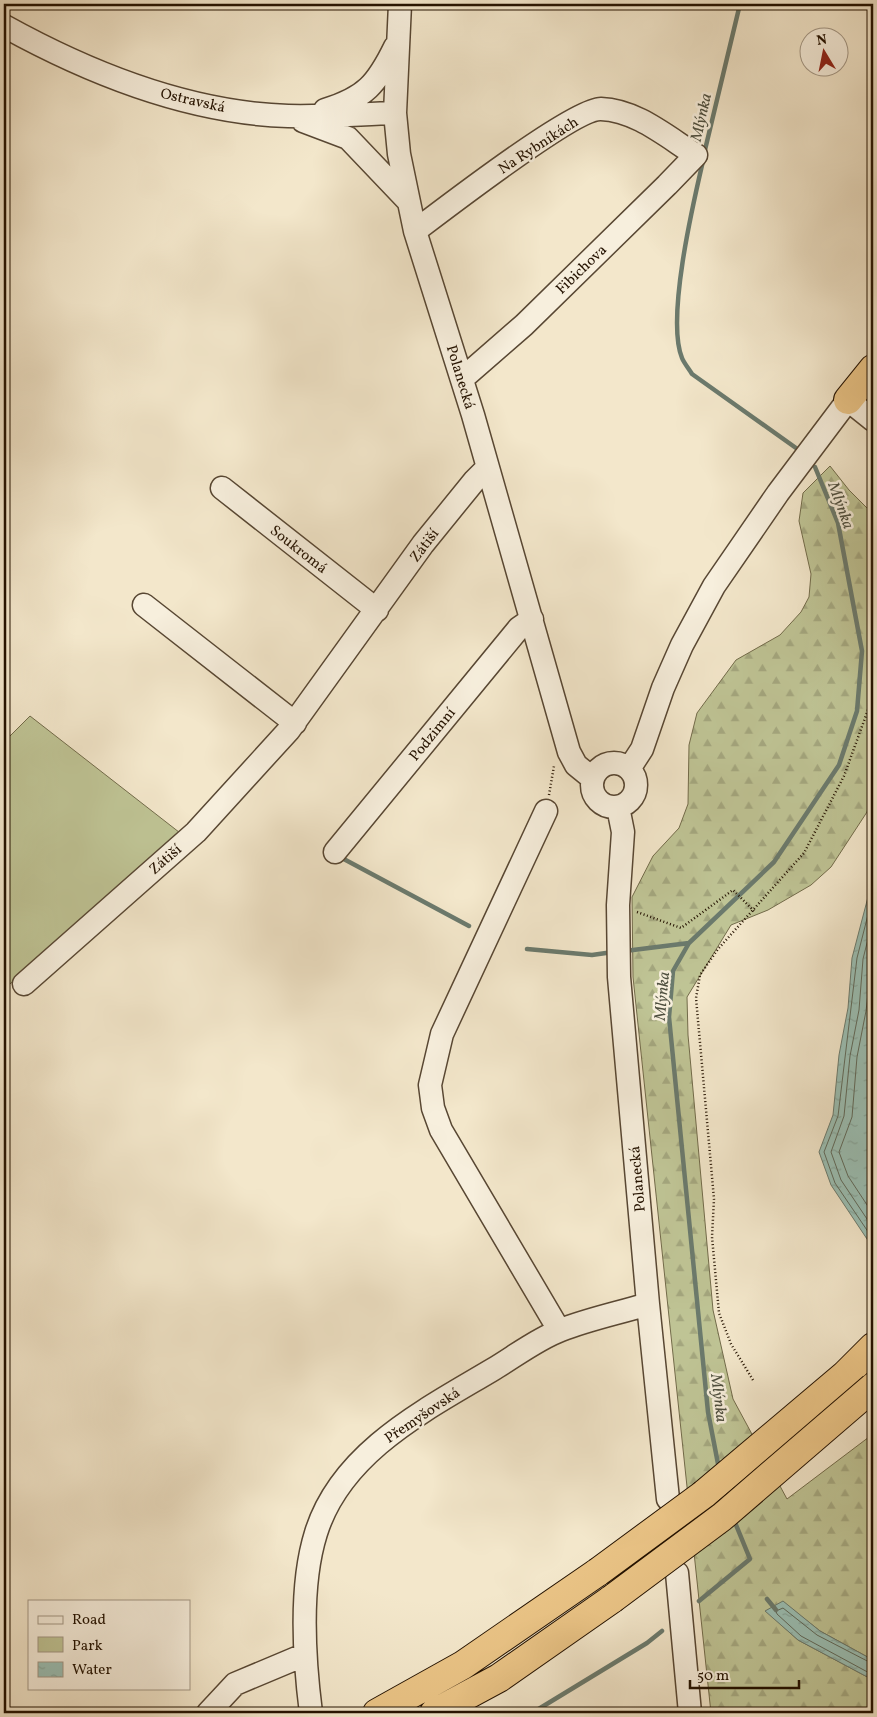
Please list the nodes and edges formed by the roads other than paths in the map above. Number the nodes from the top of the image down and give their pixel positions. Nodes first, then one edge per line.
1 (400, 4) edge
2 (4, 26) edge
3 (397, 42) junction
4 (395, 113) junction
5 (288, 116) junction
6 (696, 155) joint
7 (408, 201) junction
8 (415, 231) junction
9 (873, 369) edge
10 (462, 379) junction
11 (848, 400) junction
12 (873, 420) edge
13 (487, 468) junction
14 (222, 488) dead end
15 (144, 605) dead end
16 (377, 610) junction
17 (532, 619) junction
18 (295, 723) junction
19 (629, 769) junction
20 (592, 778) junction
21 (618, 807) junction
22 (546, 811) road end
23 (335, 852) dead end
24 (24, 984) dead end
25 (648, 1304) junction
26 (559, 1330) junction
27 (873, 1348) edge
28 (873, 1387) edge
29 (668, 1498) dead end
30 (677, 1573) dead end
31 (304, 1655) junction
32 (208, 1713) edge
33 (311, 1713) edge
34 (377, 1713) edge
35 (434, 1713) edge
36 (690, 1713) edge

1 - 3 street, Polanecká
2 - 5 street, Ostravská
3 - 4 street, Polanecká
3 - 5 street
4 - 5 street, Ostravská
4 - 7 street, Polanecká
5 - 7 street
6 - 8 street, Na Rybníkách
6 - 10 street, Fibichova
7 - 8 street, Polanecká
8 - 10 street, Polanecká
9 - 11 highway
10 - 13 street, Polanecká
11 - 12 street
11 - 19 street
13 - 16 street, Zátiší
13 - 17 street, Polanecká
14 - 16 street, Soukromá
15 - 18 street
16 - 18 street, Zátiší
17 - 20 street, Polanecká
17 - 23 street, Podzimní
18 - 24 street, Zátiší
19 - 20 street
19 - 21 street
20 - 21 street
21 - 25 street, Polanecká
22 - 26 street
25 - 26 street, Přemyšovská
25 - 29 street, Polanecká
26 - 31 street, Přemyšovská
27 - 34 highway, bridge
28 - 35 highway, bridge
30 - 36 street
31 - 32 street
31 - 33 street, Přemyšovská

